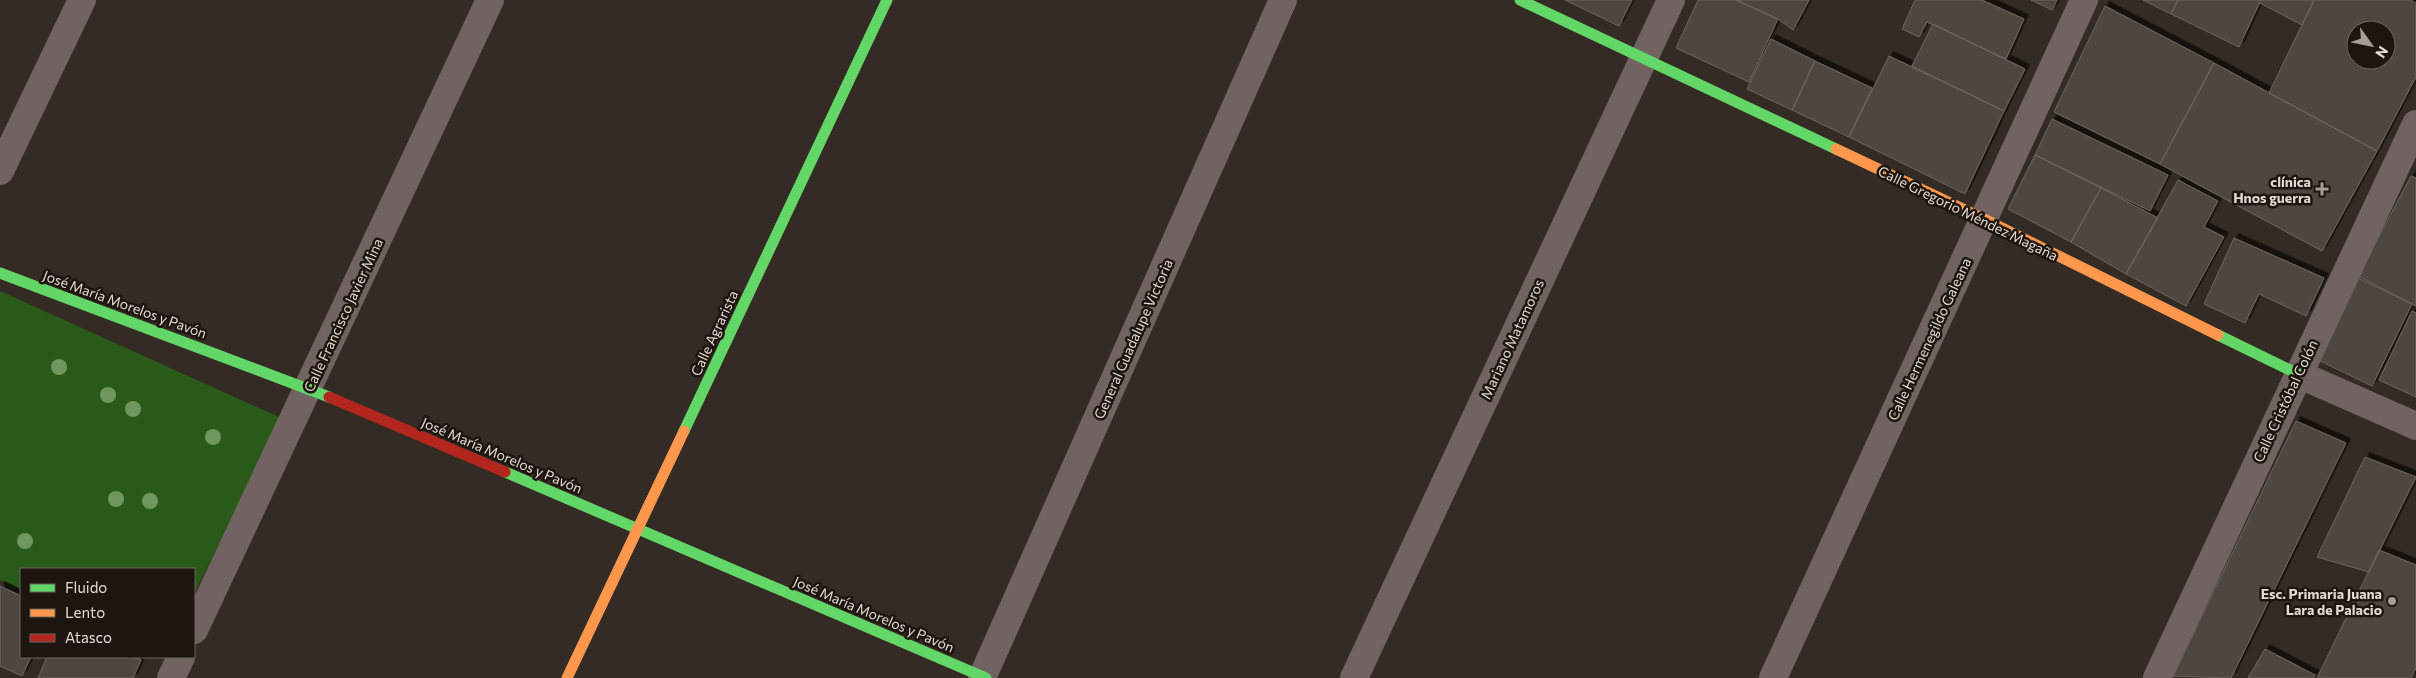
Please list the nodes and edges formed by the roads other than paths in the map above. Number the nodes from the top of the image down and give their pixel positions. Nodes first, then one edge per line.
1 (82, 0) edge
2 (490, 0) edge
3 (887, 0) edge
4 (1284, 0) edge
5 (1520, 0) edge
6 (1671, 0) edge
7 (2084, 0) edge
8 (1644, 57) junction
9 (2416, 124) edge
10 (0, 171) edge
11 (1984, 219) junction
12 (0, 273) edge
13 (2298, 374) junction
14 (309, 388) junction
15 (2416, 426) edge
16 (638, 530) junction
17 (195, 628) edge
18 (181, 658) edge
19 (171, 678) edge
20 (567, 678) edge
21 (984, 678) edge
22 (1354, 678) edge
23 (1773, 678) edge
24 (2157, 678) edge

1 - 10 street
2 - 14 street, Calle Francisco Javier Mina
3 - 16 street, Calle Agrarista
4 - 21 street, General Guadalupe Victoria
5 - 8 street, Calle Gregorio Méndez Magaña
6 - 8 street, Mariano Matamoros
7 - 11 street, Calle Hermenegildo Galeana
8 - 11 street, Calle Gregorio Méndez Magaña
8 - 22 street, Mariano Matamoros
9 - 13 street, Calle Cristóbal Colón
11 - 13 street, Calle Gregorio Méndez Magaña
11 - 23 street, Calle Hermenegildo Galeana
12 - 14 street, José María Morelos y Pavón
13 - 15 street, Calle Gregorio Méndez Magaña
13 - 24 street, Calle Cristóbal Colón
14 - 16 street, José María Morelos y Pavón
14 - 17 street, Calle Francisco Javier Mina
16 - 20 street, Calle Agrarista
16 - 21 street, José María Morelos y Pavón
18 - 19 street

